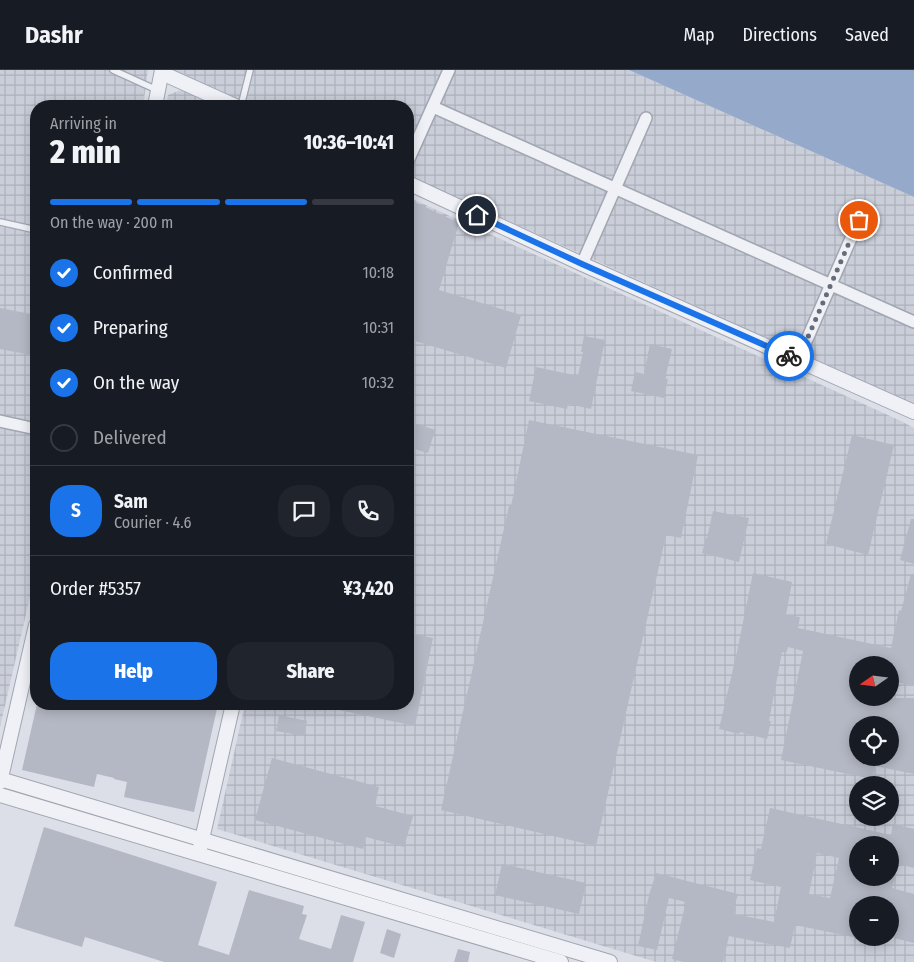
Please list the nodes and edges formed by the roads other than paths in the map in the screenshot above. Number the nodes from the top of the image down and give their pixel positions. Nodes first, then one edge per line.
1 (113, 70) edge
2 (250, 70) edge
3 (449, 70) edge
4 (162, 72) edge
5 (159, 91) junction
6 (157, 100) edge
7 (222, 100) edge
8 (242, 100) edge
9 (433, 107) junction
10 (646, 118) dead end
11 (414, 147) edge
12 (414, 186) edge
13 (615, 188) junction
14 (859, 220) dead end
15 (0, 222) edge
16 (30, 229) edge
17 (582, 264) junction
18 (830, 285) junction
19 (914, 322) edge
20 (798, 360) junction
21 (914, 412) edge
22 (0, 422) edge
23 (30, 428) edge
24 (30, 651) edge
25 (232, 710) edge
26 (0, 780) edge
27 (0, 795) edge
28 (200, 847) junction
29 (561, 962) edge
30 (610, 962) edge

1 - 5 lane
2 - 8 lane
3 - 9 street
4 - 5 street
4 - 7 street
5 - 6 street
9 - 11 street
9 - 13 street
10 - 13 street
12 - 17 street
13 - 17 street
13 - 18 street
14 - 18 street
15 - 16 lane
17 - 20 street
18 - 19 street
18 - 20 street
20 - 21 street
22 - 23 street
24 - 26 street
25 - 28 street
26 - 28 street
27 - 28 street
28 - 29 street
28 - 30 street

